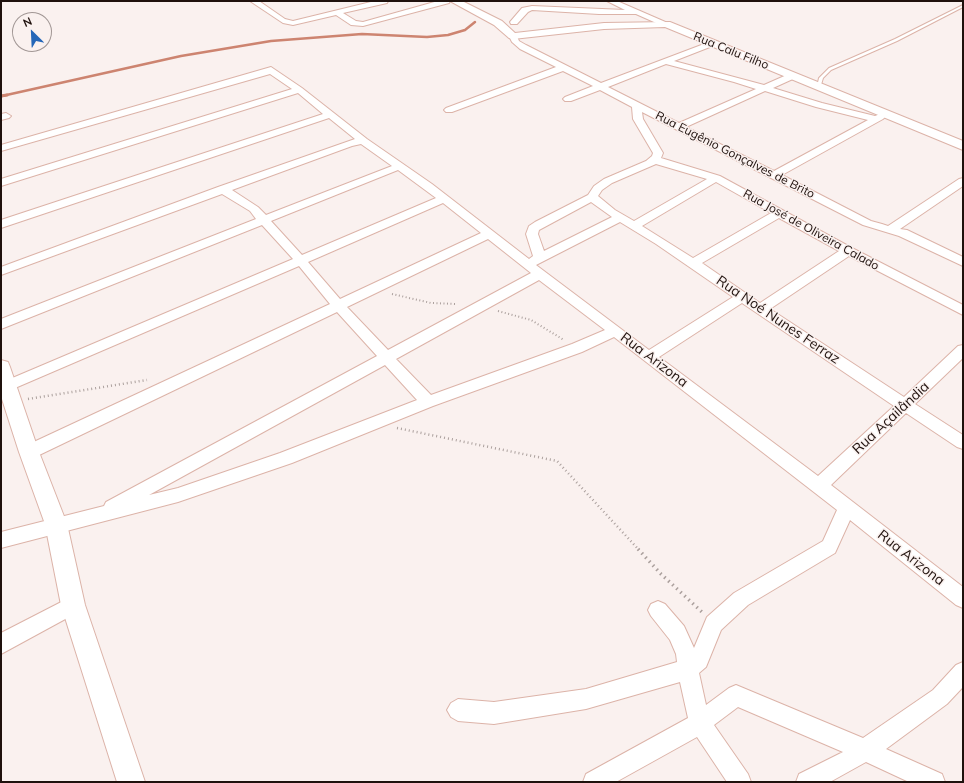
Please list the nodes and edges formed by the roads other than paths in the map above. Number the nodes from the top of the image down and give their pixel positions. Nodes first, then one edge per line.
1 (254, 1) edge
2 (353, 1) edge
3 (384, 1) edge
4 (446, 1) edge
5 (454, 1) edge
6 (611, 1) edge
7 (363, 6) junction
8 (963, 6) edge
9 (638, 12) junction
10 (338, 13) junction
11 (514, 22) dead end
12 (666, 24) junction
13 (513, 36) junction
14 (712, 43) junction
15 (665, 61) junction
16 (562, 68) junction
17 (792, 76) junction
18 (598, 87) junction
19 (819, 87) junction
20 (763, 89) junction
21 (299, 90) junction
22 (568, 99) dead end
23 (637, 106) junction
24 (449, 110) dead end
25 (330, 114) junction
26 (881, 117) junction
27 (680, 126) junction
28 (363, 141) junction
29 (963, 146) edge
30 (1, 148) edge
31 (656, 159) junction
32 (400, 166) junction
33 (773, 176) junction
34 (716, 178) junction
35 (963, 182) edge
36 (1, 183) edge
37 (222, 189) junction
38 (592, 197) junction
39 (444, 199) junction
40 (779, 213) junction
41 (620, 218) junction
42 (264, 220) junction
43 (1, 224) edge
44 (635, 225) junction
45 (891, 229) junction
46 (489, 234) junction
47 (848, 251) junction
48 (300, 260) junction
49 (534, 261) junction
50 (963, 262) edge
51 (693, 263) junction
52 (1, 271) edge
53 (540, 274) junction
54 (742, 296) junction
55 (339, 306) junction
56 (760, 309) junction
57 (963, 311) edge
58 (1, 324) edge
59 (616, 331) junction
60 (963, 350) edge
61 (650, 356) junction
62 (388, 358) junction
63 (7, 385) edge
64 (428, 402) junction
65 (904, 405) junction
66 (963, 443) edge
67 (29, 452) junction
68 (819, 486) junction
69 (847, 508) junction
70 (90, 516) junction
71 (56, 524) junction
72 (1, 540) edge
73 (963, 599) edge
74 (73, 605) junction
75 (658, 610) dead end
76 (1, 644) edge
77 (688, 668) junction
78 (963, 672) edge
79 (458, 710) dead end
80 (700, 723) junction
81 (864, 750) junction
82 (131, 782) edge
83 (594, 782) edge
84 (740, 782) edge
85 (807, 782) edge
86 (934, 782) edge

1 - 10 street
2 - 7 street
3 - 7 street
4 - 10 street
5 - 13 street
6 - 9 street
7 - 10 street
8 - 19 lane
9 - 11 street
9 - 12 street
12 - 13 street, Rua Calu Filho
12 - 14 street, Rua Calu Filho
13 - 16 street, Rua Eugênio Gonçalves de Brito
14 - 15 street
14 - 17 street, Rua Calu Filho
15 - 18 street
15 - 20 street
16 - 18 street, Rua Eugênio Gonçalves de Brito
16 - 24 street
17 - 19 street, Rua Calu Filho
17 - 20 street
18 - 22 street
18 - 23 street, Rua Eugênio Gonçalves de Brito
19 - 26 street, Rua Calu Filho
20 - 26 street
20 - 27 street
21 - 25 street, Rua Arizona
21 - 30 street, Rua Arizona
21 - 36 street
23 - 27 street, Rua Eugênio Gonçalves de Brito
23 - 31 street
25 - 28 street, Rua Arizona
25 - 43 street
26 - 29 street, Rua Calu Filho
26 - 33 street
27 - 33 street, Rua Eugênio Gonçalves de Brito
28 - 32 street, Rua Arizona
28 - 37 street
31 - 34 street, Rua José de Oliveira Calado
31 - 38 street
32 - 39 street, Rua Arizona
32 - 42 street
33 - 45 street, Rua Eugênio Gonçalves de Brito
34 - 40 street, Rua José de Oliveira Calado
34 - 44 street
35 - 45 street
37 - 42 street
37 - 52 street
38 - 41 street, Rua Noé Nunes Ferraz
38 - 49 street
39 - 46 street, Rua Arizona
39 - 48 street
40 - 47 street, Rua José de Oliveira Calado
40 - 51 street
41 - 44 street, Rua Noé Nunes Ferraz
41 - 49 street
42 - 48 street
42 - 58 street
44 - 51 street, Rua Noé Nunes Ferraz
45 - 50 street, Rua Eugênio Gonçalves de Brito
46 - 49 street, Rua Arizona
46 - 55 street
47 - 56 street
47 - 57 street, Rua José de Oliveira Calado
48 - 55 street
48 - 63 street
49 - 53 street, Rua Arizona
51 - 54 street, Rua Noé Nunes Ferraz
53 - 59 street, Rua Arizona
53 - 62 street
54 - 56 street, Rua Noé Nunes Ferraz
54 - 61 street
55 - 62 street
55 - 67 street
56 - 65 street, Rua Noé Nunes Ferraz
59 - 61 street, Rua Arizona
59 - 64 street
60 - 65 street, Rua Açailândia
61 - 68 street, Rua Arizona
62 - 64 street
62 - 70 street
63 - 67 street
64 - 70 street
65 - 66 street, Rua Noé Nunes Ferraz
65 - 68 street, Rua Açailândia
67 - 71 street
68 - 69 street, Rua Arizona
69 - 73 street, Rua Arizona
69 - 77 street
70 - 71 street
71 - 72 street
71 - 74 street
74 - 76 street
74 - 82 street
75 - 77 street
77 - 79 street
77 - 80 street
78 - 81 street
80 - 81 street
80 - 83 street
80 - 84 street
81 - 85 street
81 - 86 street

